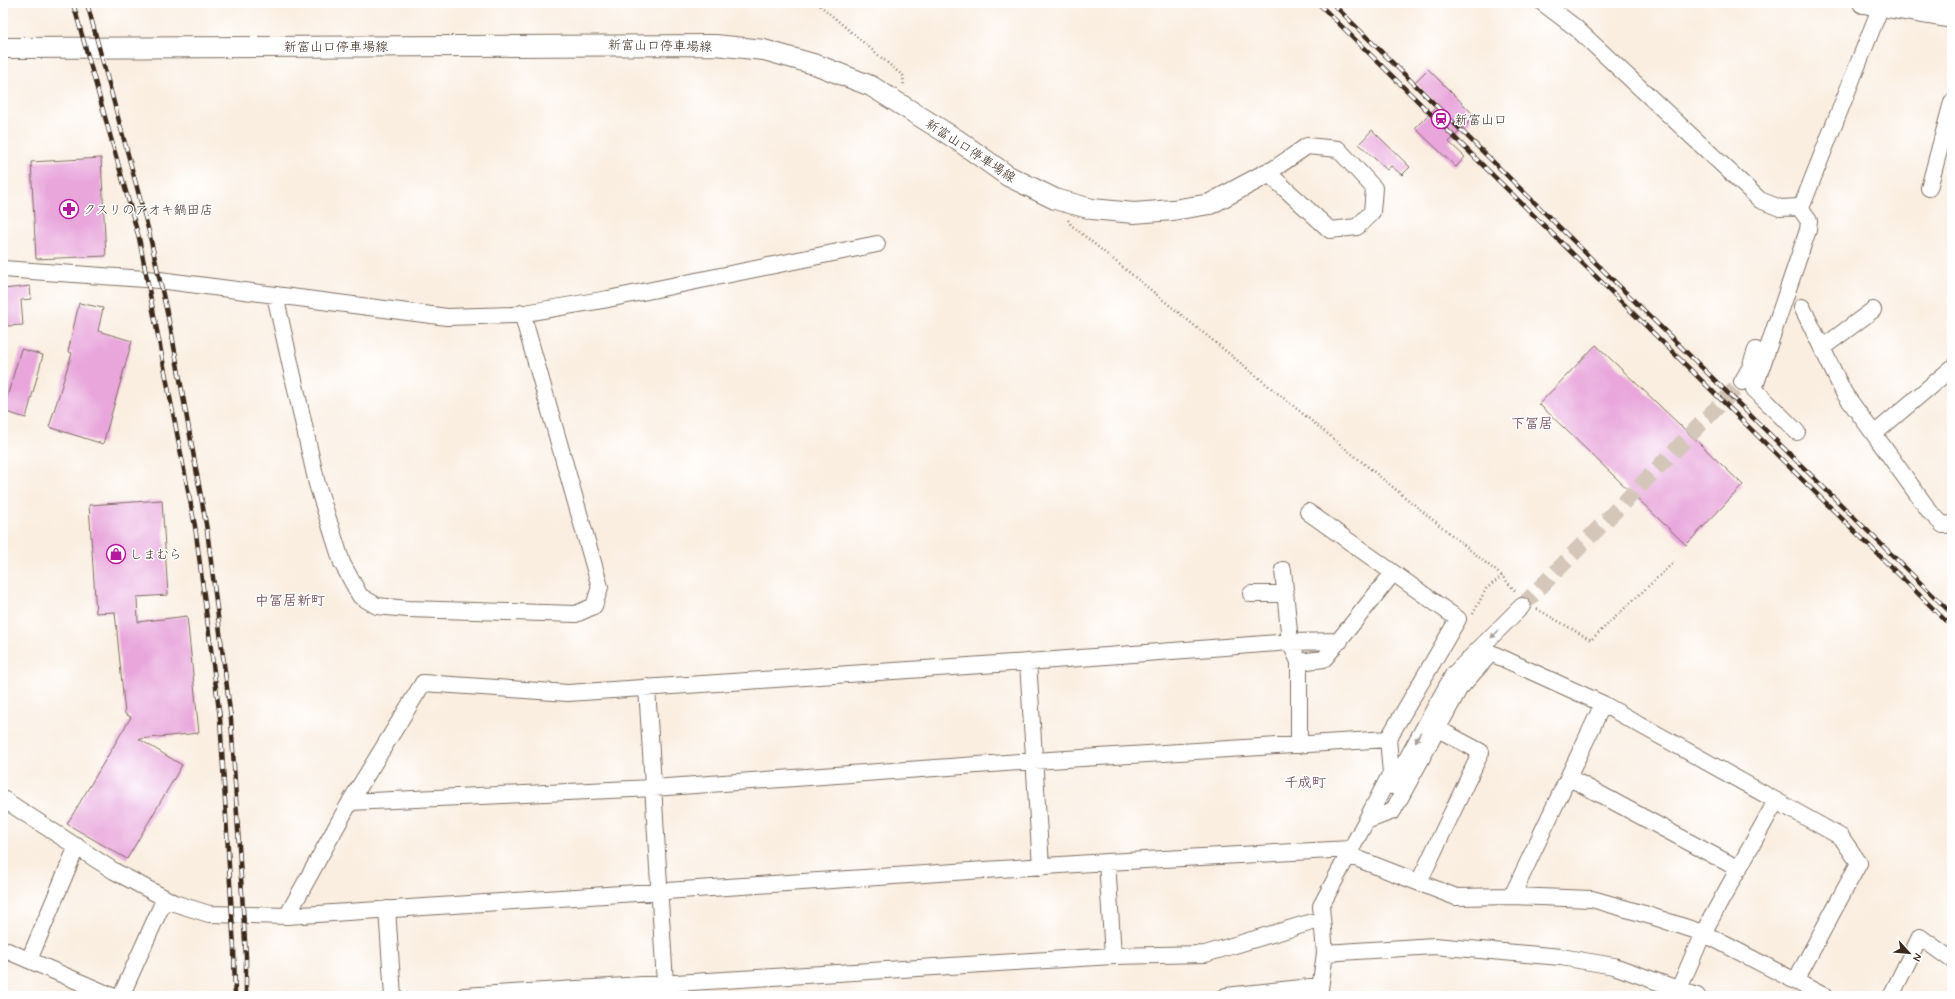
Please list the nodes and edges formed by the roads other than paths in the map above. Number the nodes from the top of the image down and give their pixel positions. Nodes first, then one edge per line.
1 (1543, 3) edge
2 (1872, 5) edge
3 (1952, 18) edge
4 (3, 48) edge
5 (1952, 102) edge
6 (1268, 173) junction
7 (1929, 188) dead end
8 (1801, 210) junction
9 (877, 244) dead end
10 (3, 269) edge
11 (275, 296) junction
12 (1802, 307) dead end
13 (1873, 310) dead end
14 (522, 313) junction
15 (1822, 348) junction
16 (1952, 368) edge
17 (1742, 382) tunnel mouth
18 (1797, 432) dead end
19 (1874, 434) junction
20 (1308, 512) dead end
21 (1952, 524) edge
22 (1283, 570) dead end
23 (1393, 573) junction
24 (1251, 594) dead end
25 (1285, 594) junction
26 (1525, 603) tunnel mouth
27 (1340, 641) junction
28 (1290, 642) junction
29 (1028, 662) junction
30 (1299, 662) junction
31 (647, 687) junction
32 (1603, 704) junction
33 (1438, 729) junction
34 (1388, 739) junction
35 (1299, 745) junction
36 (1034, 761) junction
37 (1568, 778) junction
38 (653, 788) junction
39 (3, 799) edge
40 (1776, 801) junction
41 (350, 802) junction
42 (1370, 819) junction
43 (76, 846) junction
44 (1349, 852) junction
45 (1107, 862) junction
46 (1041, 867) junction
47 (1739, 869) junction
48 (1419, 882) junction
49 (660, 891) junction
50 (1512, 896) junction
51 (165, 898) junction
52 (387, 909) junction
53 (287, 916) junction
54 (1322, 919) junction
55 (1703, 933) junction
56 (3, 949) edge
57 (1325, 954) junction
58 (1113, 956) junction
59 (29, 960) junction
60 (1952, 960) edge
61 (1796, 980) junction
62 (665, 982) junction
63 (1319, 991) edge
64 (1677, 992) edge
65 (112, 996) edge
66 (121, 996) edge
67 (393, 996) edge
68 (464, 996) edge
69 (1226, 996) edge
70 (1697, 996) edge
71 (1824, 996) edge
72 (1891, 996) edge

1 - 8 street
2 - 3 main road
2 - 8 street
4 - 6 main road, 新富山口停車場線
5 - 7 street
6 - 6 street
8 - 17 street
8 - 18 street
9 - 14 street
10 - 11 street
11 - 14 street
11 - 14 street
12 - 15 street
13 - 15 street
15 - 19 street
16 - 19 street
19 - 21 street
20 - 23 street
22 - 25 street
23 - 27 street
23 - 34 street
24 - 25 street
25 - 28 street
26 -> 42 street
27 - 28 street
27 - 30 street
28 - 29 street
28 - 30 street
29 - 31 street
29 - 36 street
30 - 35 street
31 - 38 street
31 - 41 street
32 - 33 street
32 - 37 street
32 - 40 street
33 - 42 street
33 - 48 street
34 - 35 street
34 - 42 street
35 - 36 street
36 - 38 street
36 - 46 street
37 - 47 street
37 - 50 street
38 - 41 street
38 - 49 street
39 - 43 street
40 - 47 street
40 - 61 street
41 - 53 street
42 - 44 street
43 - 51 street
43 - 59 street
44 - 45 street
44 - 48 street
44 - 54 street
45 - 46 street
45 - 58 street
46 - 49 street
47 - 55 street
48 - 50 street
49 - 52 street
49 - 62 street
50 - 55 street
51 - 53 street
51 - 66 street
52 - 53 street
52 - 67 street
54 - 57 street
54 - 58 street
55 - 61 street
55 - 64 street
56 - 59 street
57 - 63 street
57 - 64 street
58 - 62 street
59 - 65 street
60 - 72 street
61 - 71 street
62 - 68 street
63 - 69 street
64 - 70 street

